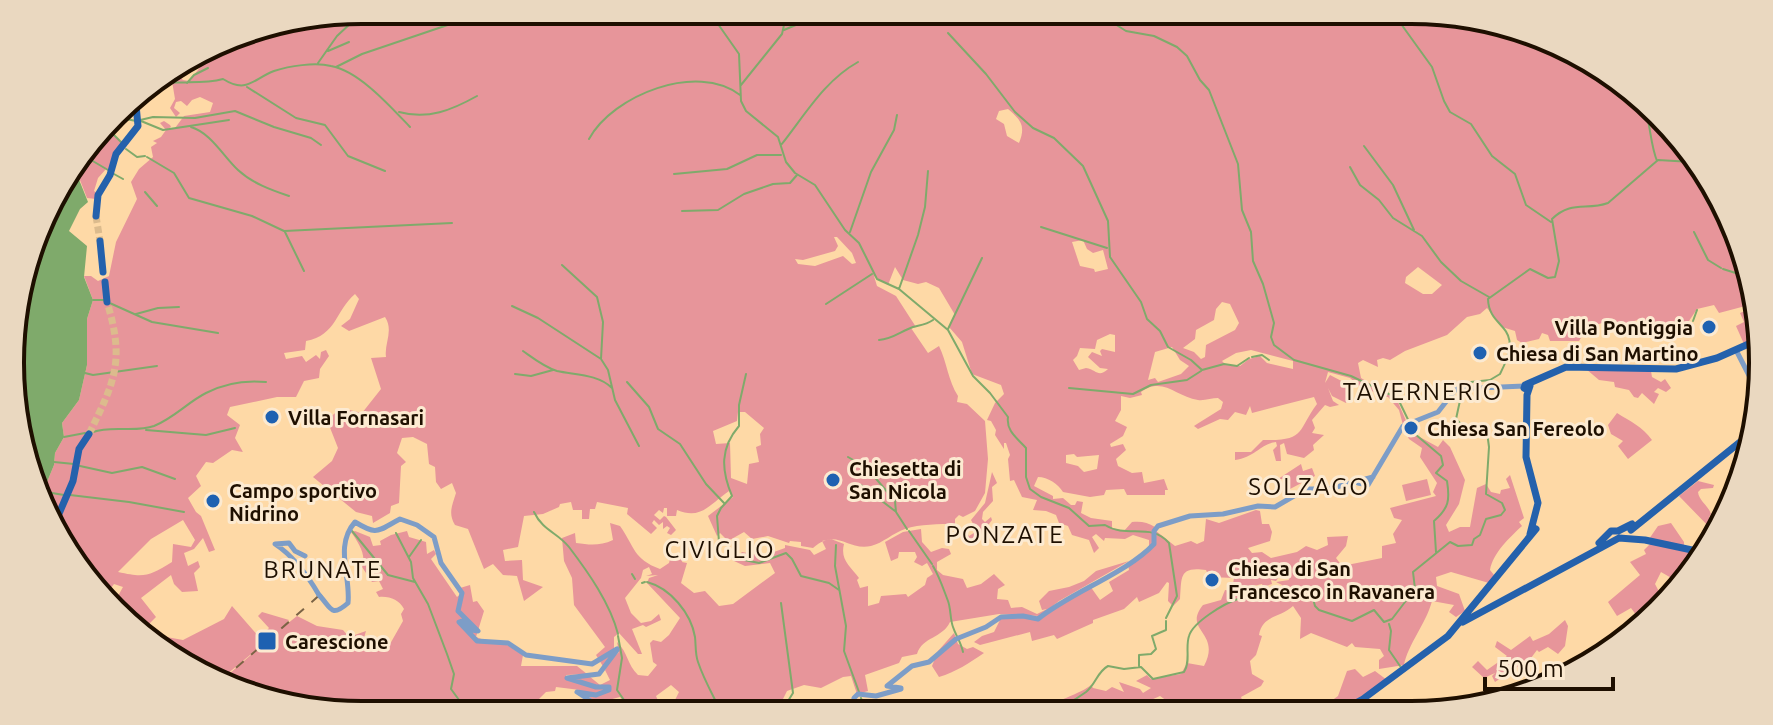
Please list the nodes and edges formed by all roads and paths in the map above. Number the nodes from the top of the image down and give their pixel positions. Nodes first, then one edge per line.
1 (136, 111) edge
2 (96, 216) tunnel mouth
3 (100, 241) tunnel mouth
4 (103, 272) dead end
5 (105, 282) dead end
6 (107, 302) tunnel mouth
7 (1748, 344) edge
8 (1736, 350) junction
9 (1748, 374) edge
10 (1527, 388) junction
11 (89, 434) tunnel mouth
12 (1739, 443) edge
13 (59, 513) edge
14 (1629, 531) junction
15 (1644, 539) junction
16 (1693, 550) edge
17 (305, 556) dead end
18 (1461, 623) junction
19 (592, 701) edge
20 (854, 701) edge
21 (1358, 701) edge

1 - 2 main road
3 - 4 main road
5 - 6 main road
7 - 8 main road
8 - 9 street
8 - 10 main road
10 - 18 main road
10 - 20 street
11 - 13 main road
12 - 14 main road
14 - 15 main road
14 - 15 main road
14 - 18 main road
15 - 16 main road
17 - 19 street
18 - 21 main road

